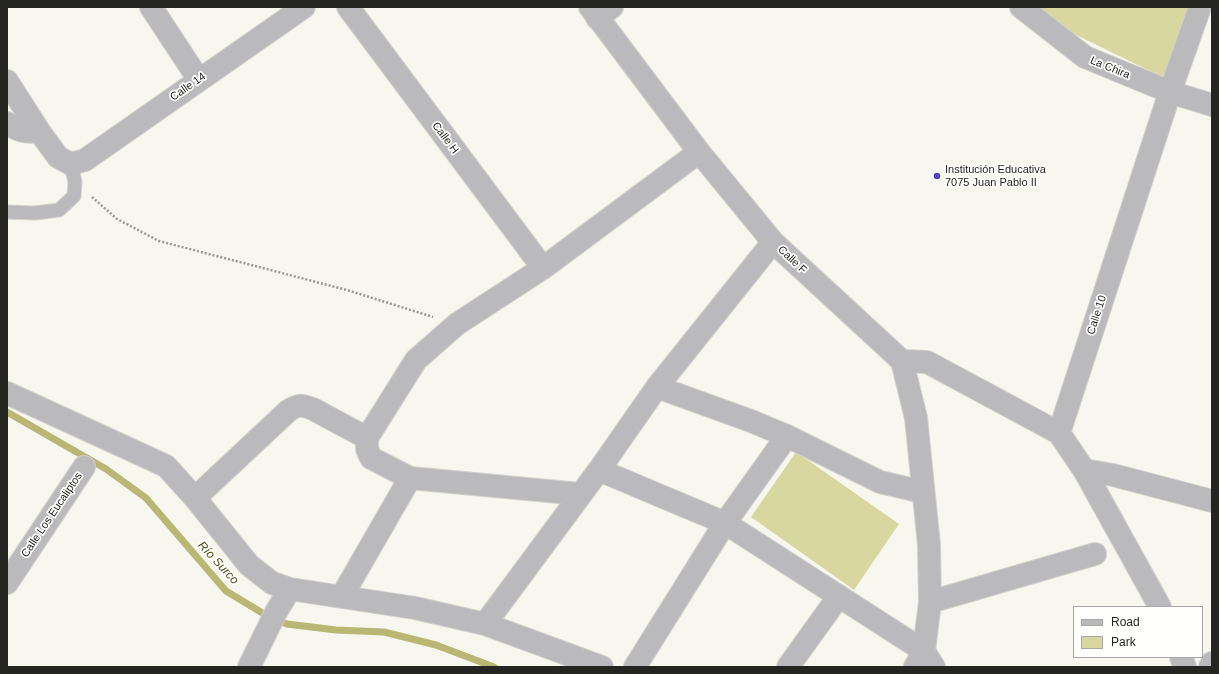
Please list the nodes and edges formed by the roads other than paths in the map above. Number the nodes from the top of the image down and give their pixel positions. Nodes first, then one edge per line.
1 (151, 7) edge
2 (304, 7) edge
3 (348, 7) edge
4 (1021, 7) edge
5 (1200, 7) edge
6 (600, 11) edge
7 (199, 80) junction
8 (7, 81) edge
9 (1170, 92) junction
10 (1212, 105) edge
11 (7, 123) edge
12 (39, 131) junction
13 (699, 152) junction
14 (73, 173) junction
15 (7, 212) edge
16 (773, 242) junction
17 (543, 268) junction
18 (902, 361) junction
19 (657, 387) junction
20 (7, 393) edge
21 (1059, 433) junction
22 (787, 436) junction
23 (367, 438) junction
24 (84, 467) dead end
25 (599, 470) junction
26 (1084, 470) junction
27 (410, 478) junction
28 (923, 492) junction
29 (580, 494) junction
30 (194, 498) junction
31 (1212, 501) edge
32 (725, 523) junction
33 (1095, 554) dead end
34 (7, 583) edge
35 (290, 589) junction
36 (342, 596) junction
37 (839, 596) junction
38 (930, 602) junction
39 (1159, 606) edge
40 (485, 624) junction
41 (252, 661) edge
42 (924, 662) edge
43 (1212, 664) edge
44 (602, 667) edge
45 (635, 667) edge
46 (788, 667) edge
47 (1210, 667) edge

1 - 7 street
2 - 7 street, Calle 14
3 - 17 street, Calle H
4 - 9 street, La Chira
5 - 9 street, Calle 10
6 - 13 street, Calle F
7 - 14 street, Calle 14
8 - 12 street
9 - 10 street, La Chira
9 - 21 street, Calle 10
11 - 12 street
12 - 14 street
13 - 16 street, Calle F
13 - 17 street
14 - 15 lane
16 - 18 street, Calle F
16 - 19 street
17 - 23 street
18 - 21 street
18 - 28 street
19 - 22 street
19 - 25 street
20 - 30 street
21 - 26 street
22 - 28 street
22 - 32 street
23 - 27 street
23 - 30 street
24 - 34 street, Calle Los Eucaliptos
25 - 29 street
25 - 32 street
26 - 31 street
26 - 39 street
27 - 29 street
27 - 36 street
28 - 38 street
29 - 40 street
30 - 35 street
32 - 37 street
32 - 45 street
33 - 38 street
35 - 36 street
35 - 41 street
36 - 40 street
37 - 42 street
37 - 46 street
38 - 42 street
40 - 44 street
43 - 47 street

